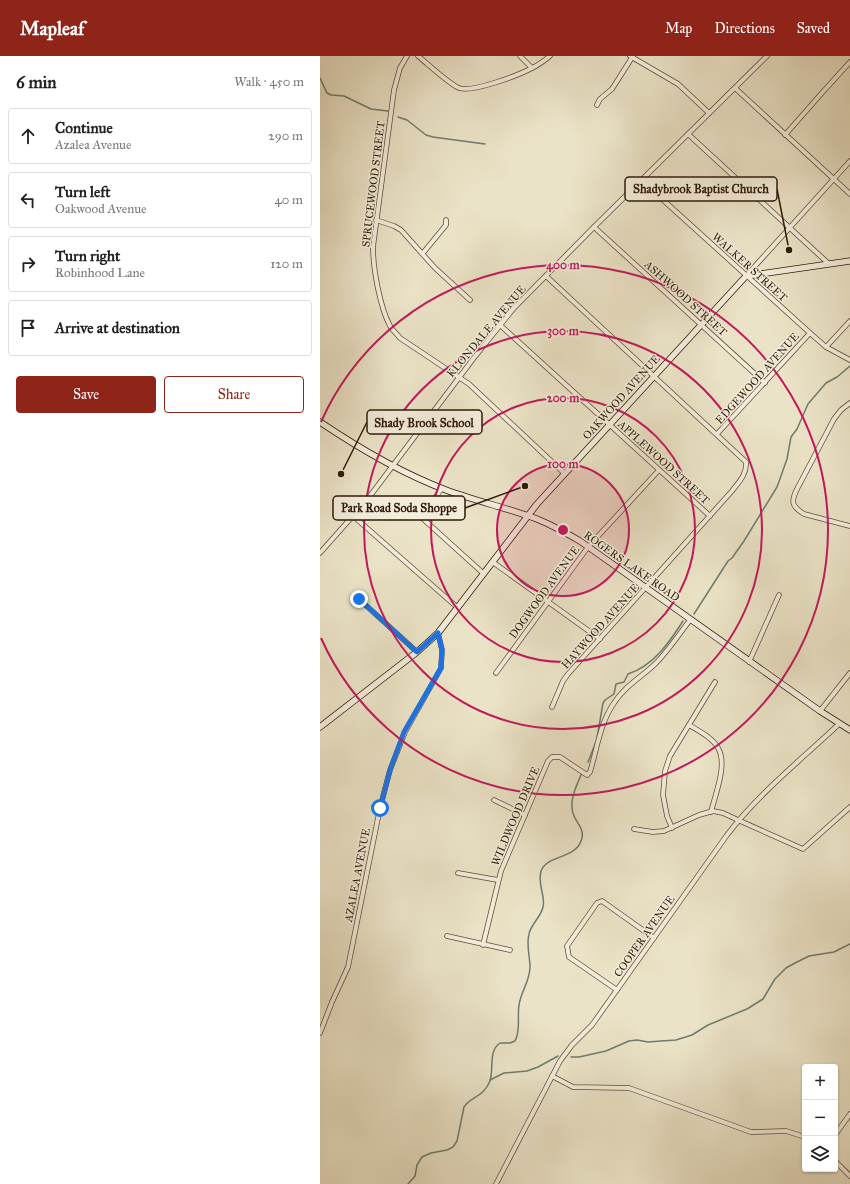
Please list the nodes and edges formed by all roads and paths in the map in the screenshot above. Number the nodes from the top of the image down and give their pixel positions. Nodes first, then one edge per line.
1 (407, 56) edge
2 (418, 56) edge
3 (520, 56) edge
4 (550, 56) edge
5 (632, 56) edge
6 (759, 56) edge
7 (767, 56) edge
8 (763, 60) junction
9 (850, 62) edge
10 (532, 68) junction
11 (735, 88) junction
12 (596, 105) dead end
13 (709, 113) junction
14 (688, 134) junction
15 (786, 135) junction
16 (850, 161) edge
17 (834, 179) junction
18 (641, 180) junction
19 (850, 194) edge
20 (376, 220) junction
21 (446, 220) dead end
22 (594, 227) junction
23 (790, 228) junction
24 (423, 253) junction
25 (850, 261) edge
26 (829, 264) junction
27 (546, 276) junction
28 (746, 276) junction
29 (470, 300) dead end
30 (850, 321) edge
31 (701, 324) junction
32 (500, 325) junction
33 (810, 333) junction
34 (826, 347) junction
35 (850, 354) edge
36 (848, 360) edge
37 (654, 376) junction
38 (459, 377) junction
39 (765, 383) junction
40 (850, 403) edge
41 (320, 422) edge
42 (609, 425) junction
43 (717, 434) junction
44 (392, 466) junction
45 (659, 470) junction
46 (565, 474) junction
47 (442, 488) junction
48 (352, 515) junction
49 (528, 516) junction
50 (710, 516) junction
51 (850, 526) edge
52 (588, 547) junction
53 (320, 553) edge
54 (494, 562) junction
55 (484, 574) junction
56 (646, 588) junction
57 (780, 595) dead end
58 (359, 599) dead end
59 (548, 602) junction
60 (458, 608) junction
61 (690, 620) junction
62 (438, 633) junction
63 (600, 639) junction
64 (417, 652) junction
65 (749, 662) junction
66 (496, 673) dead end
67 (850, 673) edge
68 (715, 682) dead end
69 (552, 707) dead end
70 (820, 711) junction
71 (840, 724) junction
72 (689, 725) junction
73 (320, 727) edge
74 (850, 730) edge
75 (494, 800) dead end
76 (850, 807) edge
77 (711, 812) junction
78 (525, 815) junction
79 (738, 820) junction
80 (672, 828) junction
81 (634, 829) dead end
82 (458, 873) dead end
83 (498, 880) junction
84 (447, 936) dead end
85 (654, 938) junction
86 (482, 945) junction
87 (510, 950) dead end
88 (617, 990) junction
89 (320, 1033) edge
90 (552, 1076) junction
91 (850, 1114) edge
92 (838, 1131) edge
93 (802, 1136) edge
94 (838, 1164) edge
95 (850, 1176) edge
96 (496, 1184) edge

1 - 20 street, SPRUCEWOOD STREET
2 - 10 street
3 - 10 street
4 - 10 street
5 - 12 street
5 - 13 street
6 - 8 street
7 - 8 street, KLONDALE AVENUE
8 - 11 street, KLONDALE AVENUE
9 - 15 street
11 - 13 street, KLONDALE AVENUE
11 - 15 street
13 - 14 street, KLONDALE AVENUE
14 - 18 street, KLONDALE AVENUE
14 - 23 street
15 - 17 street
16 - 17 street, OAKWOOD AVENUE
17 - 19 street
17 - 23 street, OAKWOOD AVENUE
18 - 22 street, KLONDALE AVENUE
18 - 28 street, WALKER STREET
20 - 24 street
20 - 38 street, SPRUCEWOOD STREET
21 - 24 street
22 - 27 street, KLONDALE AVENUE
22 - 31 street, ASHWOOD STREET
23 - 26 street
23 - 28 street, OAKWOOD AVENUE
24 - 29 street
25 - 26 street
26 - 28 street
27 - 32 street, KLONDALE AVENUE
27 - 37 street
28 - 31 street, OAKWOOD AVENUE
28 - 33 street, WALKER STREET
30 - 34 street
31 - 37 street, OAKWOOD AVENUE
31 - 39 street, ASHWOOD STREET
32 - 38 street, KLONDALE AVENUE
32 - 42 street, APPLEWOOD STREET
33 - 34 street, WALKER STREET
33 - 39 street, EDGEWOOD AVENUE
34 - 36 street, WALKER STREET
35 - 36 street
37 - 42 street, OAKWOOD AVENUE
37 - 43 street
38 - 44 street, KLONDALE AVENUE
38 - 46 street, SPRUCEWOOD STREET
39 - 43 street, EDGEWOOD AVENUE
40 - 51 street
41 - 44 street, ROGERS LAKE ROAD
42 - 45 street, APPLEWOOD STREET
42 - 46 street, OAKWOOD AVENUE
43 - 50 street, HAYWOOD AVENUE
44 - 47 street, ROGERS LAKE ROAD
44 - 48 street, KLONDALE AVENUE
45 - 50 street, APPLEWOOD STREET
45 - 52 street, DOGWOOD AVENUE
46 - 49 street, OAKWOOD AVENUE
47 - 49 street, ROGERS LAKE ROAD
47 - 55 street
48 - 53 street, KLONDALE AVENUE
48 - 60 street
49 - 52 street, ROGERS LAKE ROAD
49 - 54 street, OAKWOOD AVENUE
50 - 56 street, HAYWOOD AVENUE
52 - 56 street, ROGERS LAKE ROAD
52 - 59 street, DOGWOOD AVENUE
54 - 55 street, OAKWOOD AVENUE
54 - 59 street
55 - 60 street, OAKWOOD AVENUE
56 - 61 street, ROGERS LAKE ROAD
56 - 63 street, HAYWOOD AVENUE
57 - 65 street
58 - 64 street
59 - 63 street
59 - 66 street, DOGWOOD AVENUE
60 - 62 street, OAKWOOD AVENUE
61 - 65 street, ROGERS LAKE ROAD
61 - 78 street, WILDWOOD DRIVE
62 - 64 street, OAKWOOD AVENUE
62 - 89 street, AZALEA AVENUE
63 - 69 street, HAYWOOD AVENUE
64 - 73 street, OAKWOOD AVENUE
65 - 70 street, ROGERS LAKE ROAD
67 - 70 street
68 - 72 street
70 - 71 street, ROGERS LAKE ROAD
71 - 74 street, ROGERS LAKE ROAD
71 - 79 street, COOPER AVENUE
72 - 77 street
72 - 80 street
75 - 78 street
76 - 79 street
77 - 79 street
77 - 80 street
78 - 83 street, WILDWOOD DRIVE
79 - 85 street, COOPER AVENUE
80 - 81 street
82 - 83 street
83 - 86 street, WILDWOOD DRIVE
84 - 86 street
85 - 88 street, COOPER AVENUE
85 - 88 street
86 - 87 street
88 - 90 street, COOPER AVENUE
90 - 93 street
90 - 96 street, COOPER AVENUE
91 - 92 street
94 - 95 street

